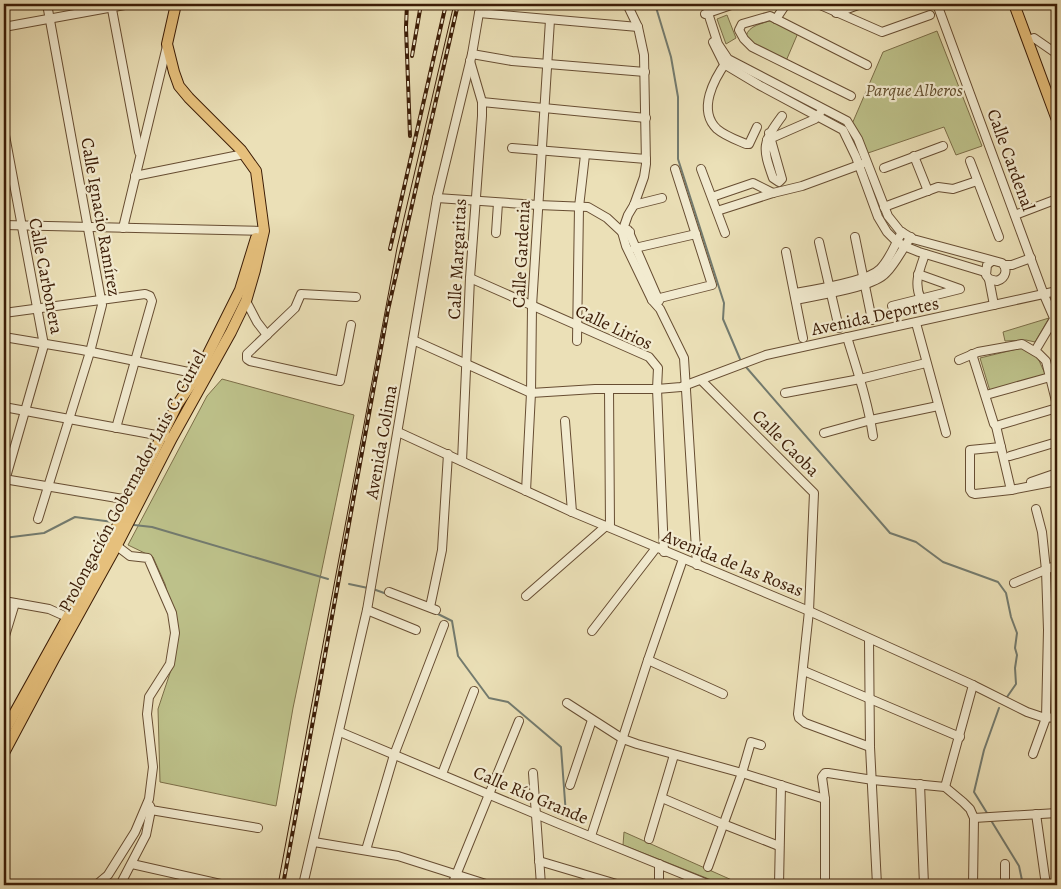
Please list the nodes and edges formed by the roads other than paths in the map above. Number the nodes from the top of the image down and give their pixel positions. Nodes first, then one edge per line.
1 (47, 4) edge
2 (130, 4) edge
3 (176, 4) edge
4 (483, 4) edge
5 (626, 4) edge
6 (734, 4) edge
7 (786, 4) edge
8 (818, 4) edge
9 (861, 4) edge
10 (938, 4) edge
11 (1014, 4) edge
12 (1021, 4) edge
13 (111, 6) edge
14 (479, 13) junction
15 (836, 13) junction
16 (930, 15) dead end
17 (50, 19) junction
18 (776, 19) junction
19 (550, 20) junction
20 (4, 27) edge
21 (638, 27) junction
22 (1031, 39) junction
23 (167, 44) junction
24 (1057, 54) edge
25 (471, 58) junction
26 (726, 62) junction
27 (548, 64) junction
28 (867, 64) dead end
29 (645, 72) junction
30 (851, 96) dead end
31 (482, 102) junction
32 (1057, 102) edge
33 (545, 108) junction
34 (823, 108) junction
35 (819, 115) junction
36 (782, 116) dead end
37 (646, 118) junction
38 (1057, 120) edge
39 (757, 127) dead end
40 (4, 130) edge
41 (943, 146) dead end
42 (512, 148) dead end
43 (542, 151) junction
44 (244, 154) junction
45 (585, 155) junction
46 (139, 156) junction
47 (914, 156) junction
48 (646, 159) junction
49 (970, 162) dead end
50 (863, 164) junction
51 (884, 168) dead end
52 (675, 169) dead end
53 (701, 169) dead end
54 (135, 176) junction
55 (978, 182) junction
56 (928, 191) junction
57 (773, 193) junction
58 (712, 197) junction
59 (437, 198) junction
60 (662, 198) dead end
61 (1057, 200) edge
62 (475, 201) junction
63 (498, 203) junction
64 (634, 205) junction
65 (538, 206) junction
66 (579, 207) junction
67 (884, 207) junction
68 (717, 211) junction
69 (1015, 215) junction
70 (4, 226) edge
71 (21, 226) junction
72 (88, 227) junction
73 (123, 228) junction
74 (261, 231) junction
75 (626, 232) junction
76 (902, 232) junction
77 (496, 234) dead end
78 (696, 234) junction
79 (725, 234) dead end
80 (855, 237) dead end
81 (911, 237) junction
82 (999, 237) dead end
83 (819, 242) dead end
84 (896, 242) junction
85 (904, 246) junction
86 (635, 248) junction
87 (786, 252) dead end
88 (925, 254) junction
89 (1031, 258) junction
90 (992, 261) junction
91 (1004, 265) junction
92 (918, 274) junction
93 (987, 276) junction
94 (470, 278) junction
95 (864, 281) junction
96 (830, 289) junction
97 (1057, 291) edge
98 (1044, 295) junction
99 (795, 297) junction
100 (356, 298) dead end
101 (656, 299) junction
102 (921, 299) junction
103 (102, 300) junction
104 (246, 301) junction
105 (994, 305) junction
106 (532, 306) junction
107 (892, 306) dead end
108 (37, 309) junction
109 (4, 313) edge
110 (1054, 316) junction
111 (872, 320) dead end
112 (916, 323) junction
113 (351, 325) dead end
114 (1057, 325) edge
115 (576, 326) junction
116 (839, 328) dead end
117 (267, 335) junction
118 (4, 337) edge
119 (847, 337) junction
120 (803, 338) dead end
121 (413, 340) junction
122 (576, 341) dead end
123 (44, 345) junction
124 (90, 352) junction
125 (1037, 352) junction
126 (972, 354) junction
127 (959, 360) dead end
128 (136, 361) junction
129 (467, 363) junction
130 (926, 363) junction
131 (198, 374) junction
132 (1050, 376) junction
133 (860, 379) junction
134 (701, 380) junction
135 (685, 385) junction
136 (608, 389) junction
137 (657, 389) junction
138 (531, 393) junction
139 (785, 393) dead end
140 (986, 395) junction
141 (938, 406) junction
142 (4, 407) edge
143 (1057, 407) edge
144 (25, 411) junction
145 (69, 419) junction
146 (871, 420) junction
147 (565, 421) dead end
148 (996, 426) junction
149 (116, 428) junction
150 (398, 432) junction
151 (824, 433) dead end
152 (946, 433) dead end
153 (162, 436) junction
154 (873, 436) dead end
155 (172, 438) junction
156 (1057, 442) edge
157 (1001, 447) junction
158 (448, 454) junction
159 (1010, 456) dead end
160 (462, 461) junction
161 (1057, 473) edge
162 (4, 481) edge
163 (1057, 481) edge
164 (48, 487) junction
165 (1024, 487) junction
166 (1011, 490) junction
167 (526, 491) junction
168 (135, 501) junction
169 (1036, 508) dead end
170 (572, 512) junction
171 (38, 519) dead end
172 (608, 526) junction
173 (114, 543) junction
174 (656, 548) junction
175 (664, 552) junction
176 (683, 559) junction
177 (697, 565) junction
178 (1057, 565) edge
179 (1046, 570) junction
180 (1014, 584) dead end
181 (389, 592) dead end
182 (526, 596) dead end
183 (4, 601) edge
184 (15, 603) junction
185 (367, 610) junction
186 (809, 611) junction
187 (68, 617) junction
188 (444, 625) dead end
189 (416, 630) dead end
190 (592, 631) dead end
191 (869, 639) junction
192 (4, 640) edge
193 (648, 660) junction
194 (804, 671) junction
195 (972, 685) junction
196 (474, 691) dead end
197 (723, 694) dead end
198 (870, 699) junction
199 (567, 703) dead end
200 (1046, 718) junction
201 (1057, 718) edge
202 (592, 720) junction
203 (520, 721) dead end
204 (4, 732) edge
205 (340, 732) junction
206 (960, 737) junction
207 (624, 739) junction
208 (762, 745) dead end
209 (870, 747) junction
210 (4, 754) edge
211 (1033, 754) dead end
212 (394, 755) junction
213 (674, 755) junction
214 (533, 773) dead end
215 (742, 773) junction
216 (442, 774) junction
217 (873, 780) junction
218 (920, 784) junction
219 (570, 785) dead end
220 (781, 785) junction
221 (945, 787) junction
222 (489, 794) junction
223 (662, 798) junction
224 (149, 799) junction
225 (825, 799) junction
226 (151, 810) junction
227 (1057, 813) edge
228 (537, 814) junction
229 (1036, 814) junction
230 (974, 818) junction
231 (723, 824) junction
232 (258, 828) dead end
233 (591, 836) junction
234 (649, 839) dead end
235 (314, 842) junction
236 (779, 846) junction
237 (366, 850) junction
238 (539, 861) junction
239 (132, 864) junction
240 (659, 864) junction
241 (1005, 864) dead end
242 (708, 867) dead end
243 (456, 873) junction
244 (96, 885) edge
245 (120, 885) edge
246 (225, 885) edge
247 (303, 885) edge
248 (452, 885) edge
249 (489, 885) edge
250 (541, 885) edge
251 (620, 885) edge
252 (659, 885) edge
253 (710, 885) edge
254 (779, 885) edge
255 (825, 885) edge
256 (877, 885) edge
257 (924, 885) edge
258 (973, 885) edge
259 (1005, 885) edge
260 (1046, 885) edge

1 - 17 street, Calle Ignacio Ramírez
2 - 13 street
3 - 23 main road, Prolongación Gobernador Luis C. Curiel
4 - 14 street, Avenida Colima
5 - 21 street
6 - 26 street
7 - 18 street
8 - 15 street
9 - 15 street
10 - 69 street, Calle Cardenal
11 - 22 main road
12 - 22 main road
13 - 17 street
13 - 46 street
14 - 19 street
14 - 25 street, Avenida Colima
15 - 16 street
17 - 20 street
17 - 72 street, Calle Ignacio Ramírez
18 - 28 street
18 - 30 street
19 - 21 street
19 - 27 street, Calle Gardenia
21 - 29 street
22 - 24 street
22 - 32 main road
22 - 38 main road
23 - 44 main road, Prolongación Gobernador Luis C. Curiel
23 - 46 street
25 - 27 street
25 - 31 street, Calle Margaritas
25 - 59 street, Avenida Colima
26 - 34 street
26 - 35 street
26 - 39 street
27 - 29 street
27 - 33 street, Calle Gardenia
29 - 37 street
31 - 33 street
31 - 62 street, Calle Margaritas
33 - 37 street
33 - 43 street, Calle Gardenia
34 - 35 street
34 - 50 street
35 - 36 street
35 - 50 street
37 - 48 street
40 - 71 street, Calle Carbonera
41 - 47 street
42 - 43 street
43 - 45 street
43 - 65 street, Calle Gardenia
44 - 54 street
44 - 74 main road, Prolongación Gobernador Luis C. Curiel
45 - 48 street
45 - 66 street
46 - 54 street
47 - 51 street
47 - 56 street
48 - 64 street
49 - 55 street
50 - 57 street
50 - 67 street
50 - 84 street
52 - 78 street
53 - 58 street
54 - 73 street
55 - 56 street
55 - 82 street
56 - 67 street
57 - 58 street
57 - 68 street
58 - 68 street
59 - 62 street
59 - 121 street, Avenida Colima
60 - 64 street
61 - 69 street
62 - 63 street
62 - 94 street, Calle Margaritas
63 - 65 street
63 - 77 street
64 - 75 street
65 - 66 street
65 - 106 street, Calle Gardenia
66 - 75 street
66 - 115 street
67 - 76 street
68 - 79 street
69 - 89 street, Calle Cardenal
70 - 71 street
71 - 72 street
71 - 108 street, Calle Carbonera
72 - 73 street
72 - 103 street, Calle Ignacio Ramírez
73 - 74 street
74 - 104 main road, Prolongación Gobernador Luis C. Curiel
74 - 131 main road, Prolongación Gobernador Luis C. Curiel
75 - 86 street
75 - 101 street
76 - 81 street
76 - 84 street
78 - 86 street
78 - 101 street
80 - 95 street
81 - 85 street
81 - 90 street
83 - 96 street
84 - 85 street
84 - 95 street
85 - 88 street
85 - 95 street
86 - 101 street
87 - 99 street
88 - 92 street
88 - 93 street
89 - 91 street
89 - 98 street, Calle Cardenal
90 - 91 street
90 - 93 street
91 - 93 street
92 - 102 street
92 - 102 street
93 - 105 street
94 - 106 street, Calle Lirios
94 - 129 street, Calle Margaritas
95 - 96 street
95 - 111 street
96 - 99 street
96 - 116 street
97 - 98 street, Avenida Deportes
98 - 105 street, Avenida Deportes
98 - 110 street, Calle Cardenal
99 - 120 street
100 - 117 street
101 - 135 street
102 - 107 street
103 - 108 street
103 - 124 street, Calle Ignacio Ramírez
103 - 128 street
104 - 117 street
104 - 155 main road, Prolongación Gobernador Luis C. Curiel
105 - 112 street, Avenida Deportes
106 - 115 street, Calle Lirios
106 - 138 street, Calle Gardenia
108 - 109 street
108 - 123 street, Calle Carbonera
110 - 114 street, Calle Cardenal
110 - 125 street
112 - 119 street, Avenida Deportes
112 - 130 street
113 - 117 street
114 - 125 street
115 - 122 street
115 - 137 street, Calle Lirios
118 - 123 street
119 - 133 street
119 - 134 street, Avenida Deportes
121 - 129 street
121 - 150 street, Avenida Colima
123 - 124 street
123 - 144 street, Calle Carbonera
124 - 128 street
124 - 145 street, Calle Ignacio Ramírez
125 - 126 street
125 - 132 street
126 - 127 street
126 - 140 street
128 - 131 street
128 - 149 street
129 - 138 street
129 - 160 street, Calle Margaritas
130 - 133 street
130 - 141 street
131 - 153 main road, Prolongación Gobernador Luis C. Curiel
132 - 140 street
132 - 143 street
133 - 139 street
133 - 146 street
134 - 135 street, Avenida Deportes
134 - 186 street, Calle Caoba
135 - 137 street, Avenida Deportes
135 - 177 street
136 - 137 street, Avenida Deportes
136 - 138 street, Avenida Deportes
136 - 172 street
137 - 175 street, Calle Lirios
138 - 167 street, Calle Gardenia
140 - 148 street
141 - 146 street
141 - 152 street
142 - 144 street
143 - 148 street
144 - 145 street
144 - 162 street, Calle Carbonera
145 - 149 street
145 - 164 street, Calle Ignacio Ramírez
146 - 151 street
146 - 154 street
147 - 170 street
148 - 157 street
149 - 153 street
150 - 158 street, Avenida de las Rosas
150 - 185 street, Avenida Colima
153 - 155 street
153 - 168 main road, Prolongación Gobernador Luis C. Curiel
155 - 168 main road, Prolongación Gobernador Luis C. Curiel
156 - 159 street
157 - 166 street
157 - 166 street
158 - 160 street, Avenida de las Rosas
158 - 181 street
160 - 167 street, Avenida de las Rosas
161 - 165 street
162 - 164 street
163 - 165 street
164 - 168 street
164 - 171 street, Calle Ignacio Ramírez
165 - 166 street
167 - 170 street, Avenida de las Rosas
168 - 173 main road, Prolongación Gobernador Luis C. Curiel
169 - 179 street
170 - 172 street, Avenida de las Rosas
172 - 174 street, Avenida de las Rosas
172 - 182 street
173 - 187 main road, Prolongación Gobernador Luis C. Curiel
173 - 210 main road, Prolongación Gobernador Luis C. Curiel
173 - 224 street
174 - 175 street, Avenida de las Rosas
174 - 190 street
175 - 176 street, Avenida de las Rosas
176 - 177 street, Avenida de las Rosas
176 - 193 street
177 - 186 street, Avenida de las Rosas
178 - 179 street
179 - 180 street
179 - 200 street
183 - 184 street
184 - 187 street
184 - 192 street
185 - 189 street
185 - 205 street, Avenida Colima
186 - 191 street, Avenida de las Rosas
186 - 194 street, Calle Caoba
187 - 204 main road, Prolongación Gobernador Luis C. Curiel
188 - 212 street
191 - 195 street, Avenida de las Rosas
191 - 198 street
193 - 197 street
193 - 207 street
194 - 198 street
194 - 209 street, Calle Caoba
195 - 200 street, Avenida de las Rosas
195 - 206 street
196 - 216 street
198 - 206 street
198 - 209 street
199 - 202 street
200 - 201 street, Avenida de las Rosas
200 - 211 street
202 - 207 street
202 - 219 street
203 - 222 street
205 - 212 street, Calle Río Grande
205 - 235 street, Avenida Colima
206 - 221 street
207 - 213 street
207 - 233 street
208 - 215 street
209 - 217 street
212 - 216 street, Calle Río Grande
212 - 237 street
213 - 215 street
213 - 223 street
214 - 228 street
215 - 220 street
215 - 231 street
216 - 222 street, Calle Río Grande
217 - 218 street
217 - 225 street
217 - 256 street
218 - 221 street
218 - 257 street
220 - 225 street
220 - 236 street
221 - 230 street
222 - 228 street, Calle Río Grande
222 - 243 street
223 - 231 street
223 - 234 street
224 - 226 street
224 - 244 street
225 - 255 street
226 - 232 street
226 - 239 street
227 - 229 street
228 - 233 street, Calle Río Grande
228 - 238 street
229 - 230 street
229 - 260 street
230 - 258 street
231 - 236 street
231 - 242 street
233 - 240 street, Calle Río Grande
235 - 237 street
235 - 247 street, Avenida Colima
236 - 254 street
237 - 243 street
238 - 250 street
238 - 251 street
239 - 245 street
239 - 246 street
240 - 252 street
240 - 253 street, Calle Río Grande
241 - 259 street
243 - 248 street
243 - 249 street

